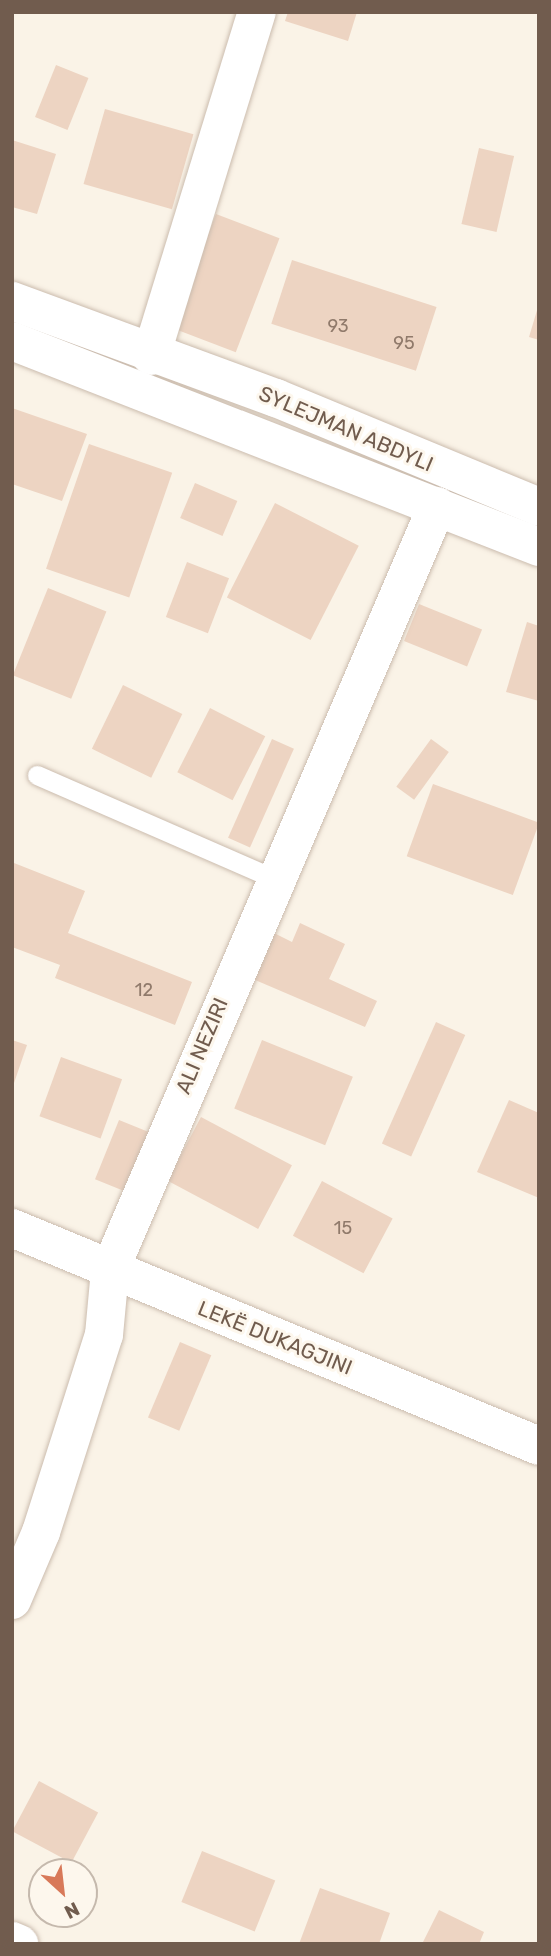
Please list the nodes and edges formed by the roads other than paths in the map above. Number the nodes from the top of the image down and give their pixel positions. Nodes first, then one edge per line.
1 (257, 12) edge
2 (12, 301) edge
3 (12, 341) edge
4 (151, 356) junction
5 (437, 506) junction
6 (539, 507) edge
7 (539, 547) edge
8 (37, 775) dead end
9 (275, 879) junction
10 (12, 1228) edge
11 (110, 1270) junction
12 (539, 1446) edge
13 (12, 1600) edge
14 (12, 1941) edge
15 (19, 1944) edge

1 - 4 street
2 - 4 street, SYLEJMAN ABDYLI
3 - 5 street
4 - 6 street, SYLEJMAN ABDYLI
5 - 7 street
5 - 9 street, ALI NEZIRI
8 - 9 lane
9 - 11 street, ALI NEZIRI
10 - 11 street, LEKË DUKAGJINI
11 - 12 street, LEKË DUKAGJINI
11 - 13 street, ALI NEZIRI
14 - 15 street

